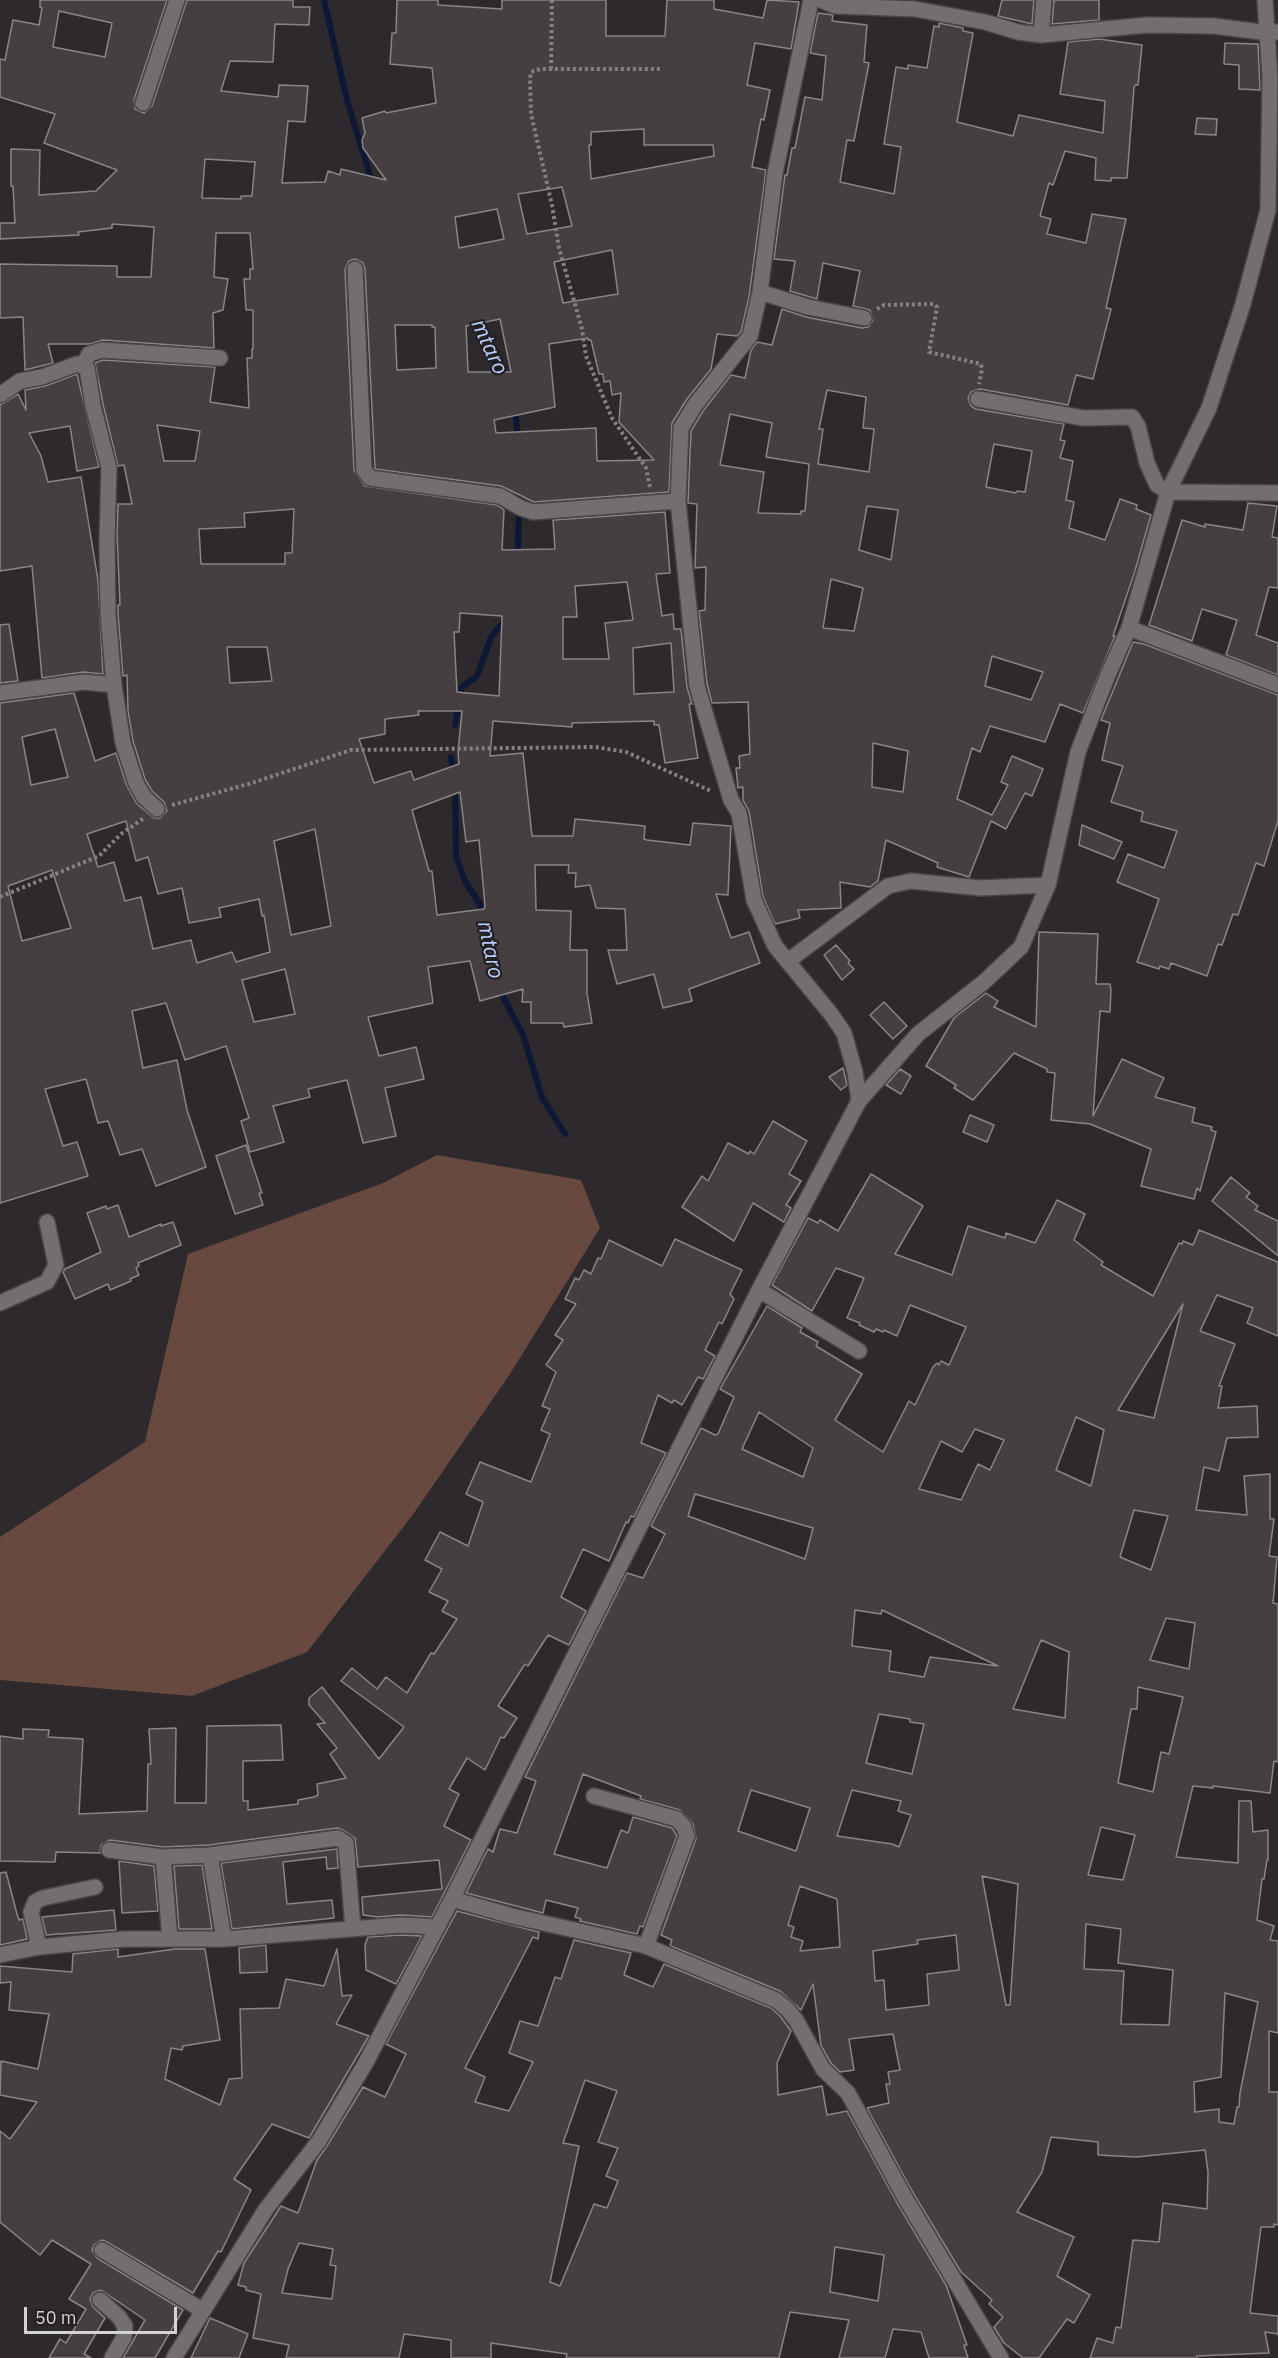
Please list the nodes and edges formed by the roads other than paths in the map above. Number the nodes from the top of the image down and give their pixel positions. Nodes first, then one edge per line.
1 (177, 0) edge
2 (811, 0) edge
3 (821, 0) edge
4 (1044, 0) edge
5 (1265, 0) edge
6 (1273, 33) edge
7 (1041, 35) junction
8 (142, 103) dead end
9 (1273, 210) edge
10 (355, 269) dead end
11 (760, 292) junction
12 (864, 318) road end
13 (220, 358) dead end
14 (83, 366) junction
15 (0, 395) edge
16 (978, 399) road end
17 (1168, 492) junction
18 (1278, 493) edge
19 (678, 501) junction
20 (1129, 628) junction
21 (114, 685) junction
22 (1278, 685) edge
23 (0, 693) edge
24 (157, 809) road end
25 (1048, 885) junction
26 (788, 961) junction
27 (859, 1101) junction
28 (47, 1222) dead end
29 (759, 1290) junction
30 (0, 1303) edge
31 (859, 1351) dead end
32 (594, 1796) dead end
33 (109, 1850) dead end
34 (210, 1855) junction
35 (163, 1857) junction
36 (95, 1887) dead end
37 (452, 1899) junction
38 (437, 1927) junction
39 (353, 1929) junction
40 (224, 1938) junction
41 (170, 1940) junction
42 (646, 1946) junction
43 (39, 1947) junction
44 (0, 1955) edge
45 (102, 2250) dead end
46 (100, 2300) dead end
47 (202, 2310) junction
48 (112, 2358) edge
49 (174, 2358) edge
50 (1001, 2358) edge

1 - 8 street
2 - 11 street
3 - 7 street
4 - 7 street
5 - 6 street
6 - 7 street
6 - 9 street
9 - 17 street
10 - 19 street
11 - 12 street
11 - 19 street
13 - 14 street
14 - 15 street
14 - 21 street
16 - 17 street
17 - 18 street
17 - 20 street
19 - 26 street
20 - 22 street
20 - 25 street
21 - 23 street
21 - 24 street
25 - 26 street
25 - 27 street
26 - 27 street
27 - 29 street
28 - 30 street
29 - 31 street
29 - 37 street
32 - 42 street
33 - 35 street
34 - 35 street
34 - 39 street
34 - 40 street
35 - 41 street
36 - 43 street
37 - 38 street
37 - 42 street
38 - 39 street
38 - 47 street
39 - 40 street
40 - 41 street
41 - 43 street
42 - 50 street
43 - 44 street
45 - 47 street
46 - 48 street
47 - 49 street

